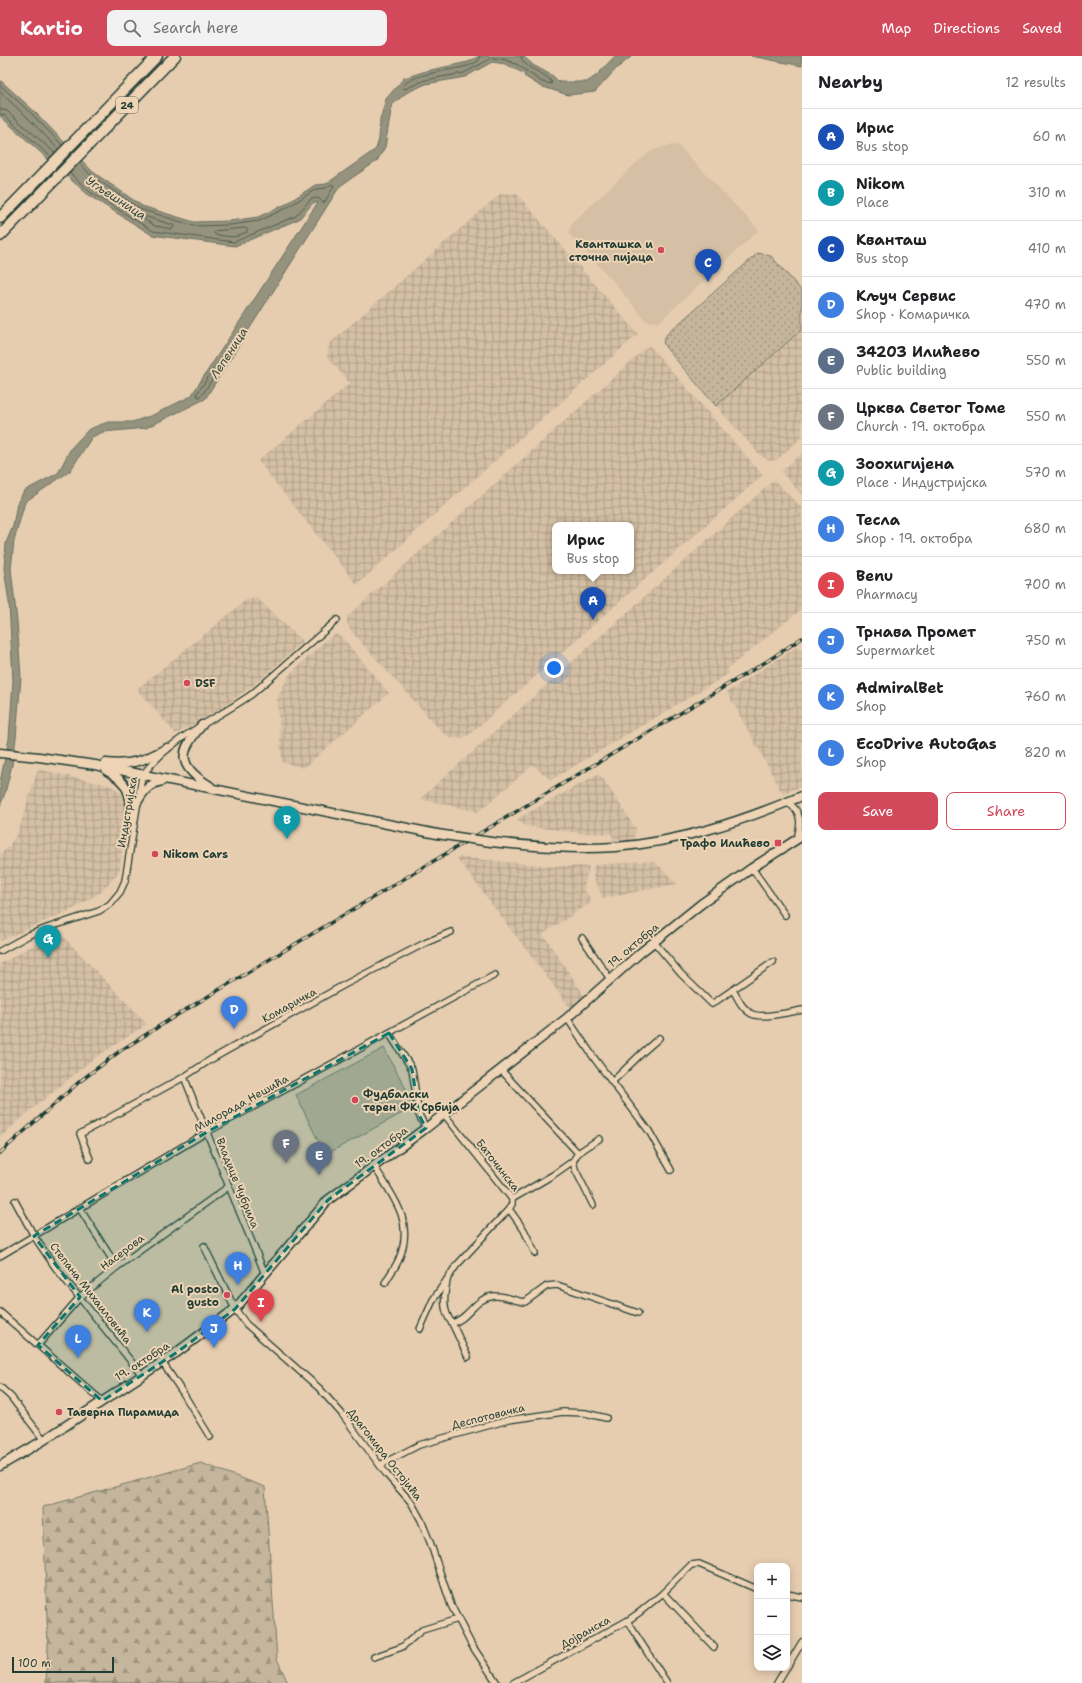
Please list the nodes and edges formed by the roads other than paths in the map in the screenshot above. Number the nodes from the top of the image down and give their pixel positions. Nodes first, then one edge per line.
1 (158, 56) edge
2 (175, 56) edge
3 (0, 218) edge
4 (0, 236) edge
5 (337, 620) dead end
6 (202, 725) junction
7 (167, 748) junction
8 (0, 753) edge
9 (67, 761) junction
10 (95, 765) junction
11 (142, 776) junction
12 (166, 780) junction
13 (214, 788) junction
14 (802, 796) edge
15 (787, 803) junction
16 (136, 804) junction
17 (802, 815) edge
18 (133, 824) junction
19 (802, 825) edge
20 (799, 838) edge
21 (752, 868) junction
22 (785, 915) dead end
23 (451, 932) dead end
24 (582, 938) dead end
25 (654, 942) junction
26 (0, 951) edge
27 (773, 962) dead end
28 (495, 975) dead end
29 (610, 978) junction
30 (733, 990) junction
31 (802, 1010) edge
32 (567, 1018) junction
33 (390, 1033) junction
34 (659, 1038) dead end
35 (501, 1070) junction
36 (184, 1078) junction
37 (613, 1081) junction
38 (444, 1114) junction
39 (426, 1128) junction
40 (207, 1132) junction
41 (599, 1139) dead end
42 (578, 1153) junction
43 (90, 1159) dead end
44 (573, 1161) junction
45 (374, 1166) junction
46 (671, 1170) dead end
47 (228, 1188) junction
48 (512, 1199) junction
49 (15, 1201) dead end
50 (593, 1205) dead end
51 (80, 1209) junction
52 (509, 1209) junction
53 (34, 1236) junction
54 (204, 1246) dead end
55 (535, 1253) dead end
56 (0, 1256) edge
57 (117, 1267) junction
58 (264, 1274) junction
59 (447, 1281) junction
60 (385, 1283) dead end
61 (80, 1297) junction
62 (235, 1309) junction
63 (0, 1312) edge
64 (638, 1313) dead end
65 (452, 1323) junction
66 (420, 1329) dead end
67 (38, 1345) junction
68 (468, 1357) dead end
69 (162, 1362) junction
70 (142, 1375) junction
71 (0, 1387) edge
72 (102, 1401) junction
73 (606, 1418) dead end
74 (210, 1437) dead end
75 (44, 1440) junction
76 (380, 1465) junction
77 (0, 1466) edge
78 (754, 1588) edge
79 (663, 1592) junction
80 (790, 1595) edge
81 (802, 1597) edge
82 (458, 1619) junction
83 (627, 1621) junction
84 (802, 1642) edge
85 (714, 1647) dead end
86 (374, 1657) dead end
87 (790, 1662) edge
88 (784, 1671) edge
89 (497, 1683) edge
90 (513, 1683) edge
91 (667, 1683) edge
92 (777, 1683) edge

1 - 3 highway, 24
2 - 4 highway, 24
5 - 6 street, Индустријска
6 - 7 street, Индустријска
6 - 13 street
7 - 9 street
7 - 11 street, Индустријска
8 - 9 street
9 - 10 street
10 - 11 street
10 - 18 street
11 - 12 street
11 - 16 street, Индустријска
12 - 13 street
12 - 16 street
13 - 15 street, bridge
14 - 15 street
15 - 17 street
16 - 18 street, Индустријска
17 - 19 street
18 - 26 street, Индустријска
19 - 20 street
20 - 21 street, 19. октобра
21 - 22 street
21 - 25 street, 19. октобра
23 - 36 street, Комаричка
24 - 29 street
25 - 29 street, 19. октобра
25 - 30 street
27 - 30 street
28 - 33 street, Милорада Нешића
29 - 32 street, 19. октобра
30 - 31 street
32 - 35 street, 19. октобра
32 - 37 street
33 - 39 street
33 - 40 street, Милорада Нешића
34 - 37 street
35 - 38 street, 19. октобра
35 - 42 street
36 - 40 street, Владице Чубрила
36 - 43 street, Комаричка
37 - 46 street
38 - 39 street, 19. октобра
38 - 48 street, Баточинска
39 - 45 street, 19. октобра
40 - 47 street, Владице Чубрила
40 - 51 street, Милорада Нешића
41 - 42 street
42 - 44 street
44 - 48 street
44 - 50 street
45 - 58 street, 19. октобра
45 - 60 street
47 - 57 street, Насерова
47 - 58 street, Владице Чубрила
48 - 52 street, Баточинска
49 - 53 street, Степана Михаиловића
51 - 53 street, Милорада Нешића
51 - 57 street
52 - 55 street, Баточинска
52 - 59 street
53 - 56 street, Милорада Нешића
53 - 61 street, Степана Михаиловића
54 - 62 street, Драгомира Остојића
57 - 61 street, Насерова
58 - 62 street, 19. октобра
59 - 65 street
59 - 66 street
61 - 67 street, Насерова
61 - 70 street, Степана Михаиловића
62 - 69 street, 19. октобра
62 - 76 street, Драгомира Остојића
63 - 67 street
64 - 65 street
65 - 68 street
67 - 72 street
69 - 70 street, 19. октобра
69 - 74 street
70 - 72 street, 19. октобра
71 - 75 street
72 - 75 street, 19. октобра
73 - 76 street, Деспотовачка
75 - 77 street, 19. октобра
76 - 82 street, Драгомира Остојића
78 - 79 street, Дојранска
79 - 83 street, Дојранска
79 - 85 street
80 - 81 street
82 - 86 street
82 - 89 street, Драгомира Остојића
83 - 90 street, Дојранска
83 - 91 street
84 - 87 street
88 - 92 street

